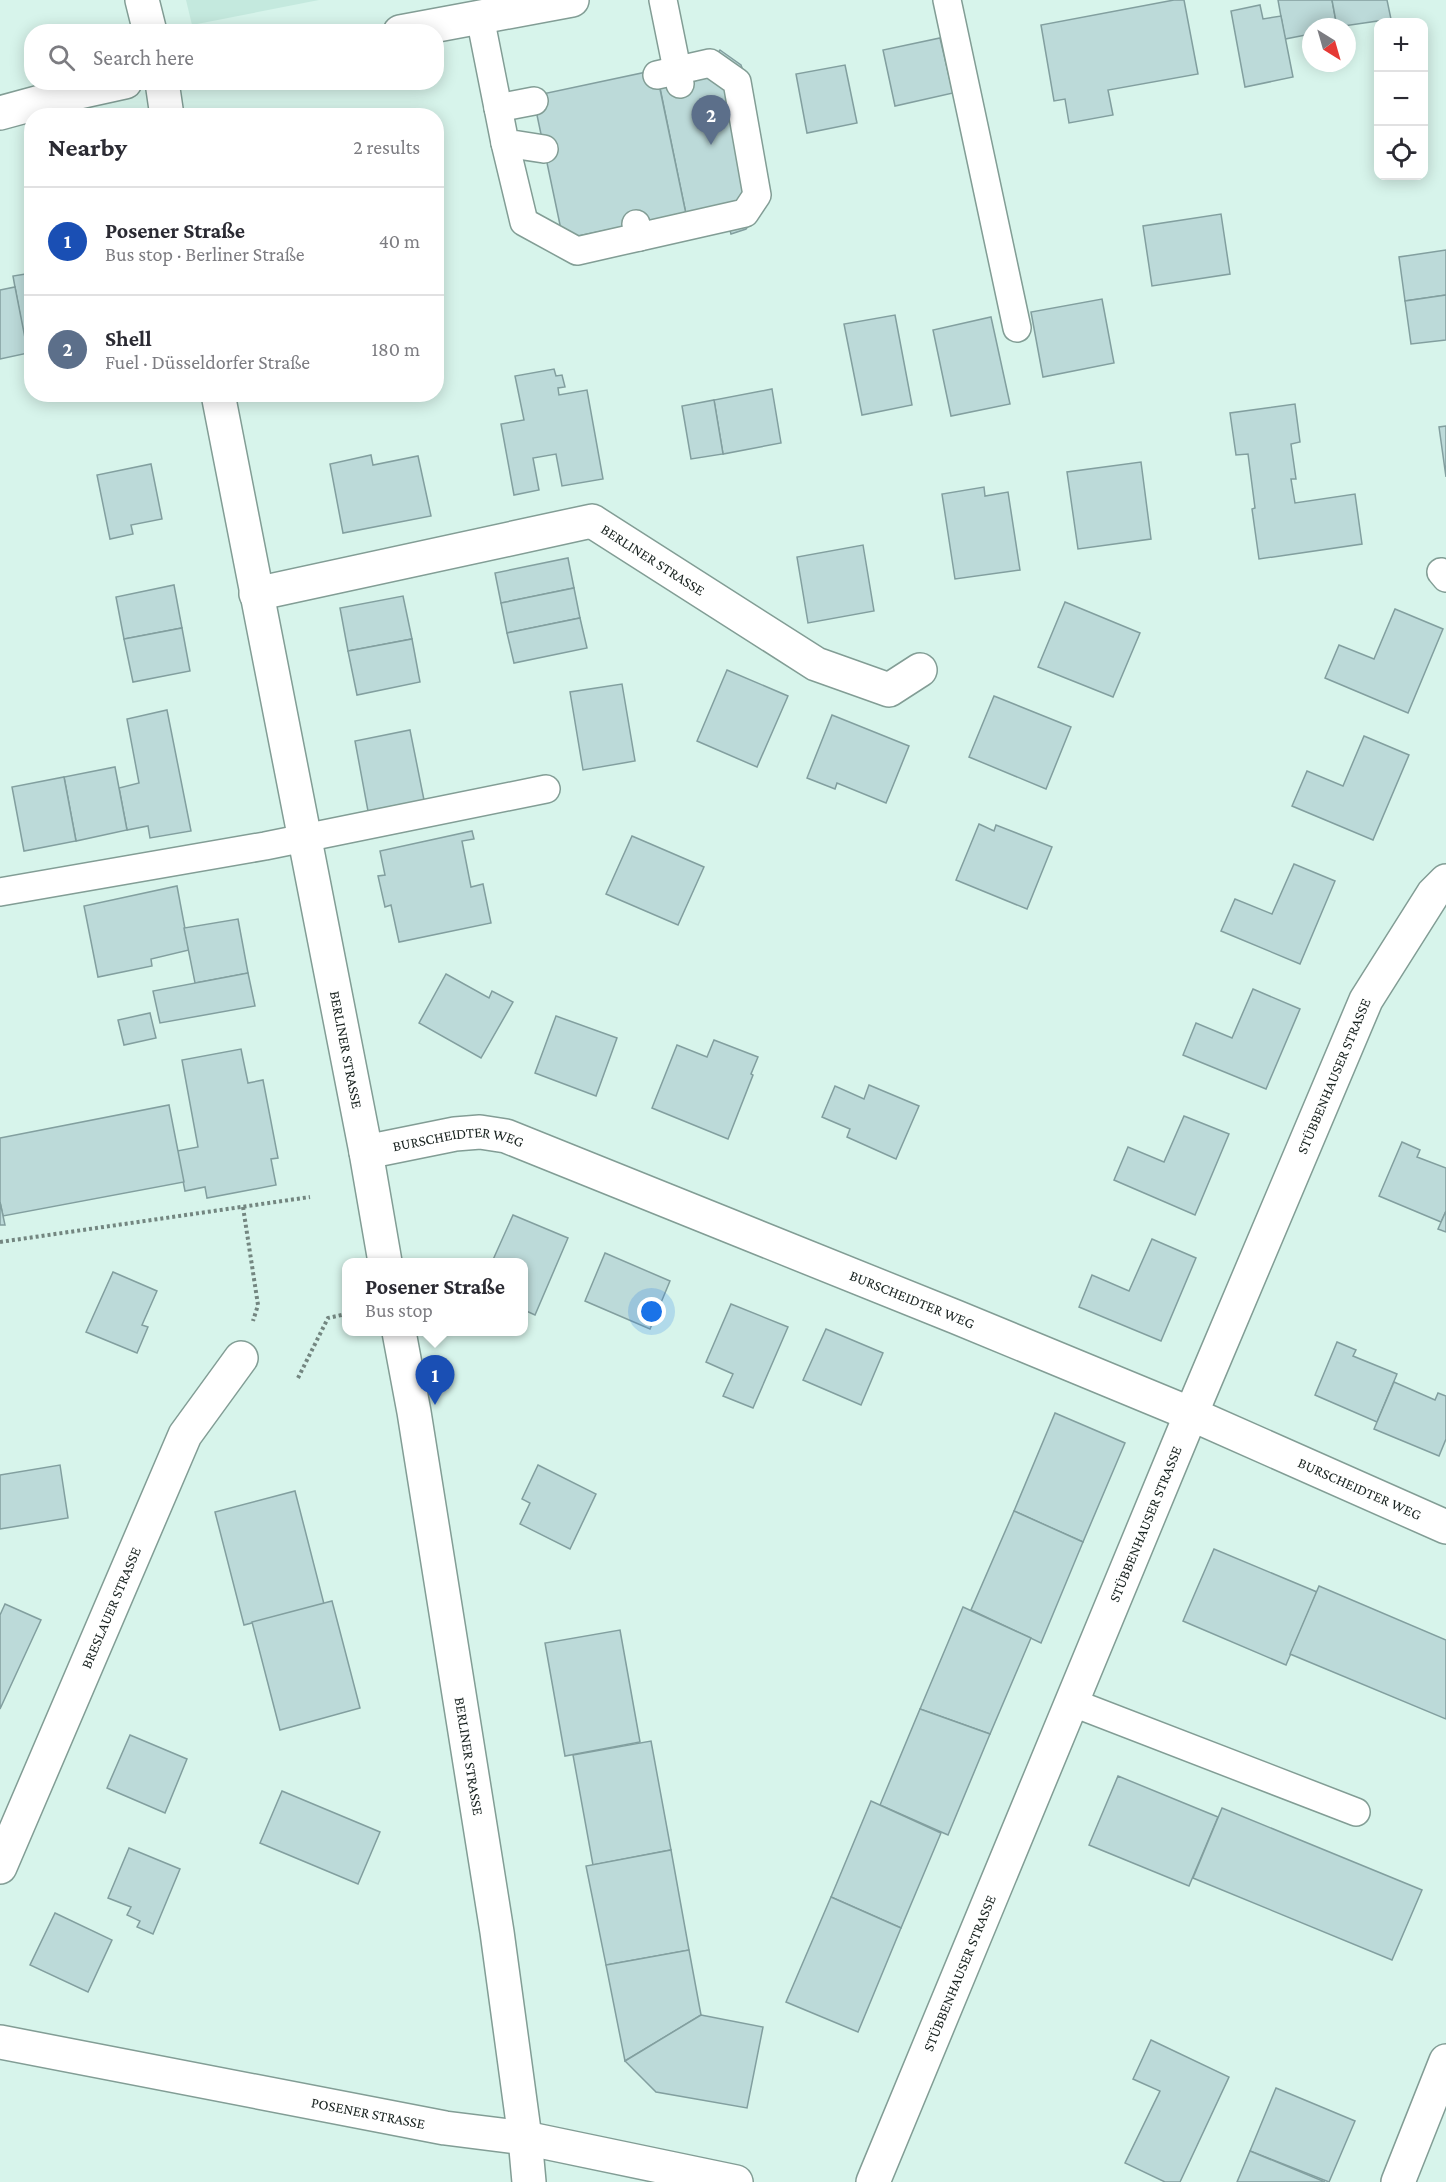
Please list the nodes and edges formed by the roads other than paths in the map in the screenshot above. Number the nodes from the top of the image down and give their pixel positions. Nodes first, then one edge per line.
1 (142, 0) edge
2 (572, 0) edge
3 (663, 0) edge
4 (946, 0) edge
5 (480, 17) junction
6 (148, 24) edge
7 (443, 24) edge
8 (89, 90) edge
9 (163, 90) edge
10 (534, 101) dead end
11 (166, 108) edge
12 (498, 108) junction
13 (0, 113) edge
14 (505, 143) junction
15 (544, 149) dead end
16 (1017, 328) dead end
17 (220, 402) edge
18 (256, 594) junction
19 (920, 670) dead end
20 (546, 789) dead end
21 (305, 837) junction
22 (1446, 880) edge
23 (0, 892) edge
24 (366, 1152) junction
25 (384, 1258) edge
26 (400, 1336) edge
27 (241, 1358) road end
28 (1191, 1414) junction
29 (1446, 1527) edge
30 (1071, 1702) junction
31 (1356, 1812) dead end
32 (0, 1867) edge
33 (0, 2042) edge
34 (1446, 2061) edge
35 (525, 2138) junction
36 (529, 2182) edge
37 (736, 2182) edge
38 (873, 2182) edge
39 (1398, 2182) edge

1 - 6 street
2 - 5 street
3 - 14 lane
4 - 16 lane
5 - 7 street
5 - 12 lane
8 - 13 street
9 - 11 street
10 - 12 lane
12 - 14 lane
14 - 15 lane
17 - 18 street, BERLINER STRASSE
18 - 19 street, BERLINER STRASSE
18 - 21 street, BERLINER STRASSE
20 - 21 lane
21 - 23 lane
21 - 24 street, BERLINER STRASSE
22 - 28 street, STÜBBENHAUSER STRASSE
24 - 25 street, BERLINER STRASSE
24 - 28 street, BURSCHEIDTER WEG
26 - 35 street, BERLINER STRASSE
27 - 32 street, BRESLAUER STRASSE
28 - 29 street, BURSCHEIDTER WEG
28 - 30 street, STÜBBENHAUSER STRASSE
30 - 31 lane
30 - 38 street, STÜBBENHAUSER STRASSE
33 - 35 street, POSENER STRASSE
34 - 39 street
35 - 36 street, BERLINER STRASSE
35 - 37 street, POSENER STRASSE

